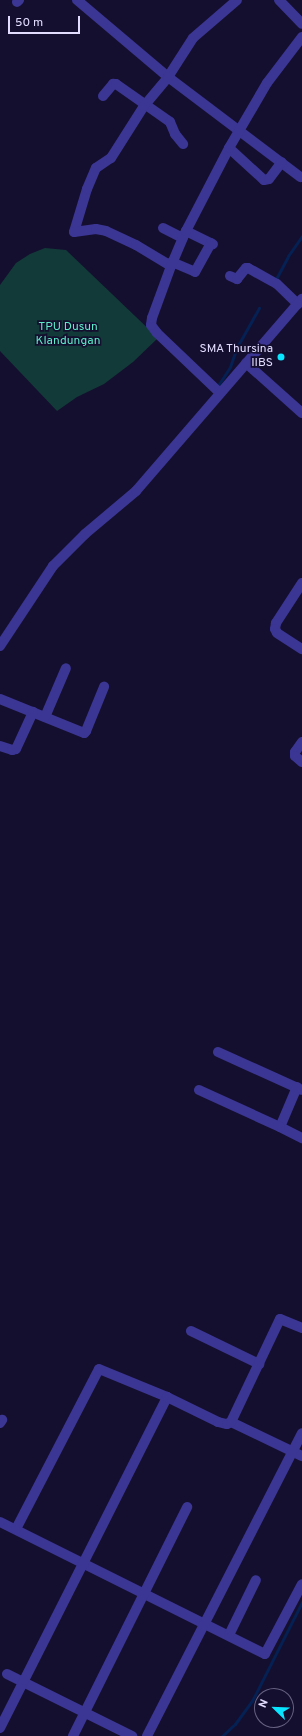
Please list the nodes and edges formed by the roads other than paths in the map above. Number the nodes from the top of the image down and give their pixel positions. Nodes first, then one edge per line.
1 (77, 0) edge
2 (237, 0) edge
3 (279, 0) edge
4 (302, 24) edge
5 (302, 37) edge
6 (168, 77) junction
7 (103, 96) dead end
8 (144, 106) junction
9 (239, 131) junction
10 (183, 144) dead end
11 (229, 148) junction
12 (282, 162) junction
13 (300, 177) dead end
14 (163, 228) dead end
15 (185, 234) junction
16 (172, 264) junction
17 (230, 276) dead end
18 (300, 301) edge
19 (246, 363) junction
20 (220, 393) junction
21 (302, 413) edge
22 (302, 584) edge
23 (0, 646) edge
24 (302, 649) edge
25 (66, 668) dead end
26 (104, 687) dead end
27 (0, 699) edge
28 (33, 712) junction
29 (45, 717) junction
30 (302, 742) edge
31 (0, 746) edge
32 (302, 762) edge
33 (218, 1052) dead end
34 (299, 1088) edge
35 (199, 1090) dead end
36 (280, 1127) junction
37 (302, 1138) edge
38 (302, 1328) edge
39 (191, 1331) dead end
40 (259, 1364) junction
41 (167, 1397) junction
42 (231, 1422) junction
43 (302, 1433) edge
44 (297, 1454) edge
45 (187, 1507) dead end
46 (0, 1522) edge
47 (16, 1529) junction
48 (84, 1563) junction
49 (256, 1580) dead end
50 (302, 1584) edge
51 (144, 1593) junction
52 (205, 1623) junction
53 (229, 1634) junction
54 (7, 1674) dead end
55 (24, 1682) junction
56 (84, 1712) junction
57 (0, 1728) edge
58 (73, 1736) edge
59 (132, 1736) edge
60 (147, 1736) edge

1 - 6 street
2 - 6 street
3 - 4 street
5 - 9 street
6 - 8 street
6 - 9 street
7 - 8 street
8 - 10 street
8 - 16 street
9 - 11 street
9 - 12 street
11 - 12 street
11 - 15 street
12 - 13 street
14 - 15 street
15 - 16 street
15 - 16 street
16 - 20 street
17 - 18 street
18 - 19 street
19 - 20 street
19 - 21 street
20 - 23 street
22 - 24 street
25 - 29 street
26 - 29 street
27 - 28 street
28 - 29 street
28 - 31 street
30 - 32 street
33 - 34 street
34 - 36 street
35 - 36 street
36 - 37 street
38 - 40 street
39 - 40 street
40 - 42 street
41 - 42 street
41 - 47 street
41 - 48 street
42 - 44 street
43 - 44 street
44 - 52 street
45 - 51 street
46 - 47 street
47 - 48 street
48 - 51 street
48 - 55 street
49 - 53 street
50 - 53 street
51 - 52 street
51 - 56 street
52 - 53 street
52 - 60 street
54 - 55 street
55 - 56 street
55 - 57 street
56 - 58 street
56 - 59 street

